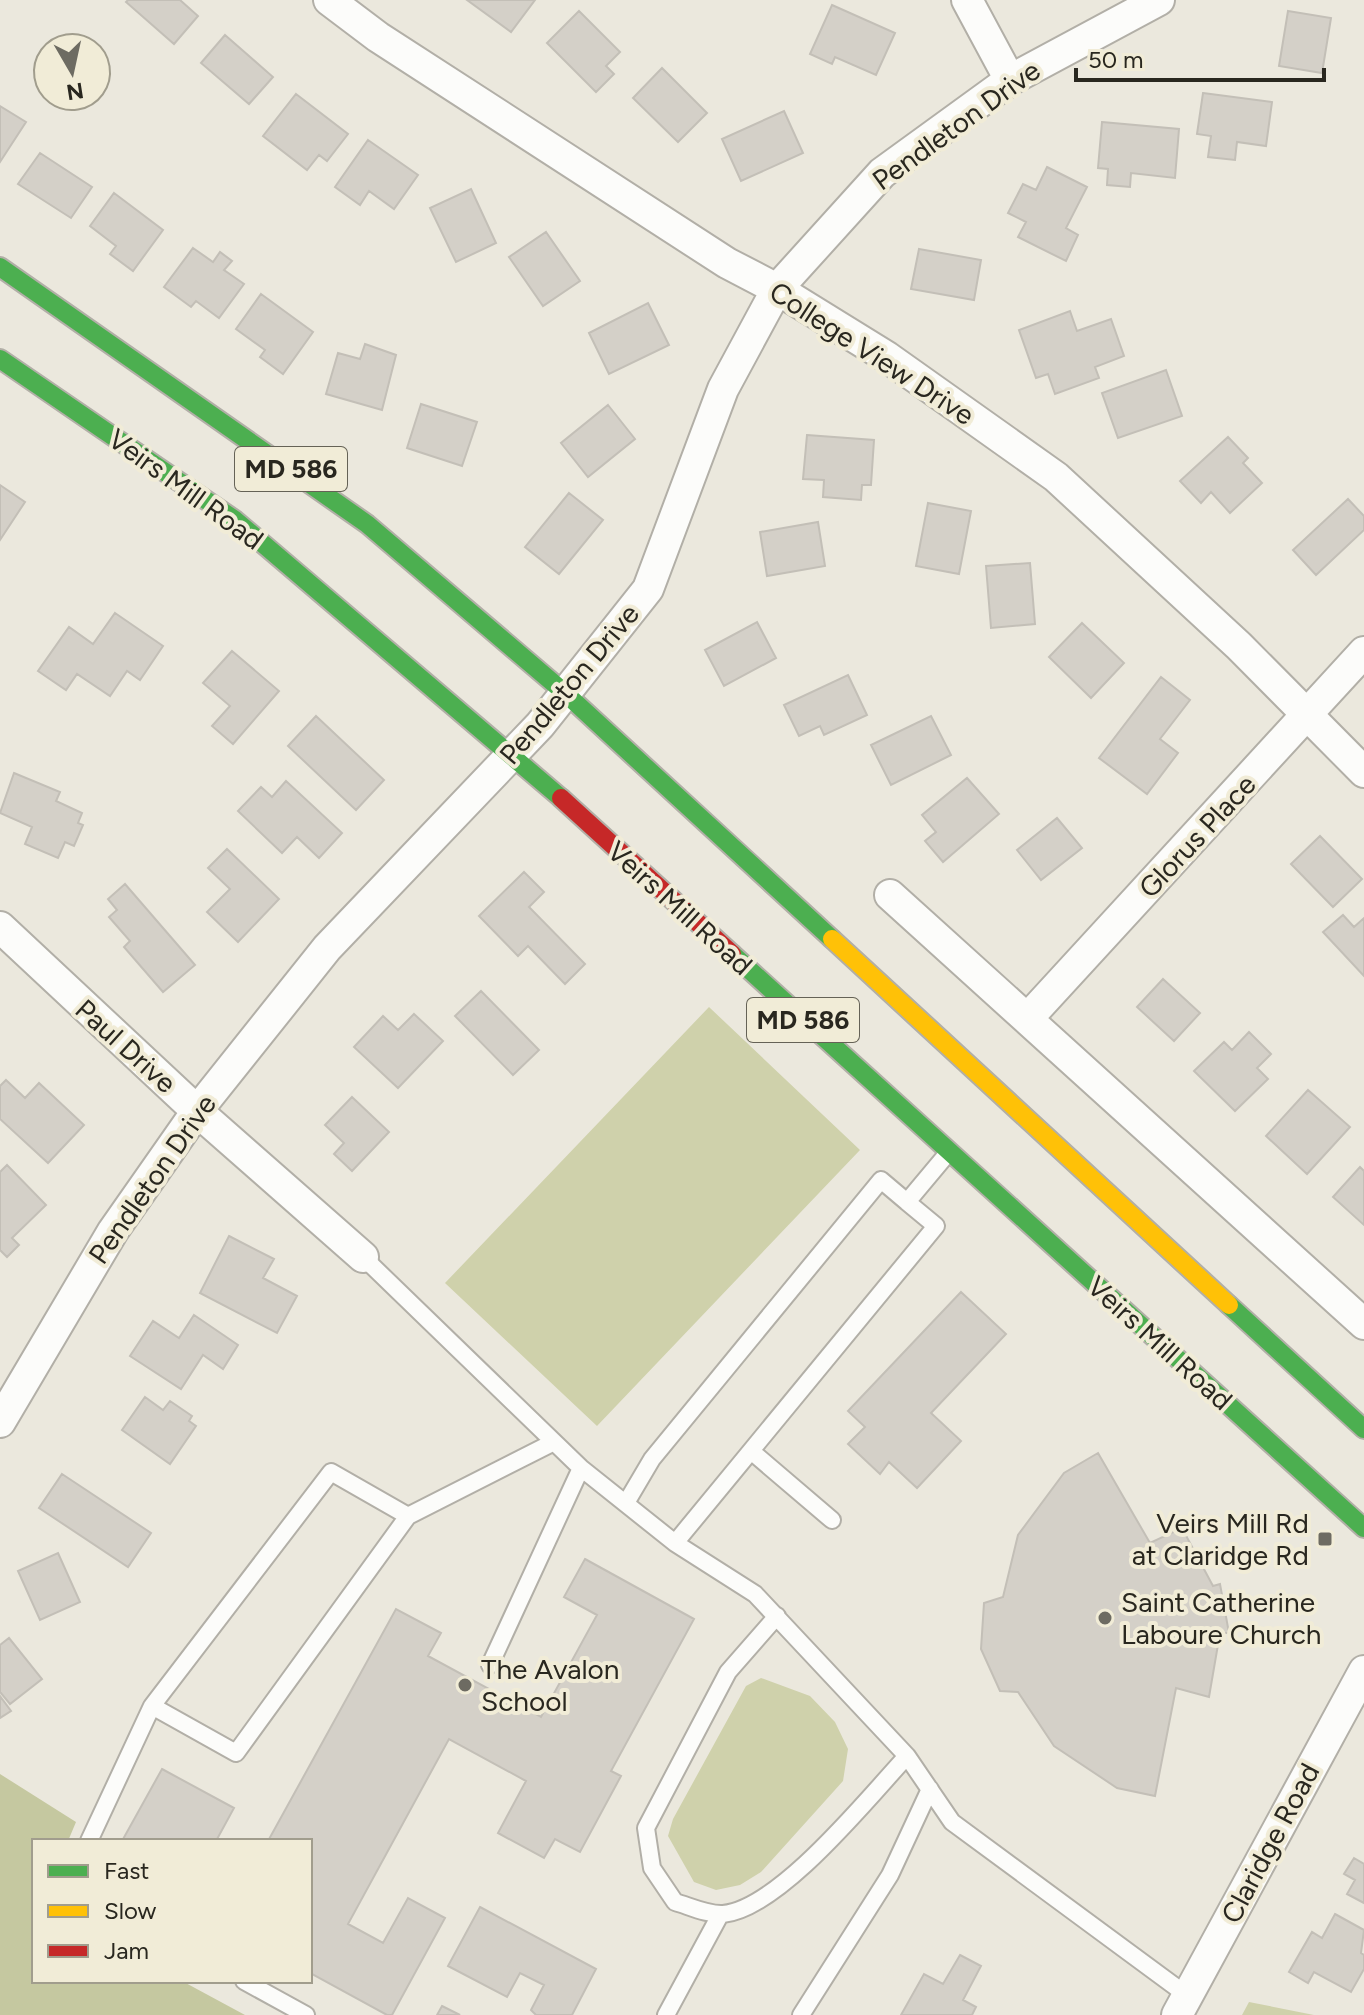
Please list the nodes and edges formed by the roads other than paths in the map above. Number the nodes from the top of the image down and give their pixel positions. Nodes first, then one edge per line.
1 (329, 0) edge
2 (967, 0) edge
3 (1159, 0) edge
4 (1010, 80) junction
5 (0, 267) edge
6 (777, 289) junction
7 (0, 359) edge
8 (1364, 652) edge
9 (565, 693) junction
10 (1307, 718) junction
11 (512, 754) junction
12 (1364, 772) edge
13 (890, 895) dead end
14 (1, 932) edge
15 (1028, 1018) junction
16 (197, 1111) junction
17 (949, 1152) junction
18 (907, 1202) junction
19 (363, 1257) joint
20 (1364, 1324) edge
21 (0, 1422) edge
22 (1364, 1429) edge
23 (554, 1442) junction
24 (751, 1451) junction
25 (581, 1468) junction
26 (626, 1503) junction
27 (408, 1516) junction
28 (832, 1520) dead end
29 (1364, 1528) edge
30 (675, 1543) junction
31 (777, 1616) junction
32 (490, 1665) dead end
33 (1364, 1671) edge
34 (152, 1706) junction
35 (907, 1756) junction
36 (930, 1789) junction
37 (90, 1839) edge
38 (720, 1915) junction
39 (248, 1983) edge
40 (1182, 2005) edge
41 (306, 2015) edge
42 (666, 2015) edge
43 (801, 2015) edge

1 - 6 street, College View Drive
2 - 4 street
3 - 4 street, Pendleton Drive
4 - 6 street, Pendleton Drive
5 - 9 main road, MD 586
6 - 9 street, Pendleton Drive
6 - 10 street, College View Drive
7 - 11 main road, Veirs Mill Road / MD 586
8 - 10 street, Glorus Place
9 - 11 street, Pendleton Drive
9 - 22 main road, MD 586
10 - 12 street, College View Drive
10 - 15 street, Glorus Place
11 - 16 street, Pendleton Drive
11 - 17 main road, Veirs Mill Road / MD 586
13 - 15 street
14 - 16 street, Paul Drive
15 - 20 street
16 - 19 street, Paul Drive
16 - 21 street, Pendleton Drive
17 - 18 lane
17 - 29 main road, Veirs Mill Road / MD 586
18 - 24 lane
18 - 26 lane
19 - 23 lane
23 - 25 lane
23 - 27 lane
24 - 28 lane
24 - 30 lane
25 - 26 lane
25 - 32 lane
26 - 30 lane
27 - 34 lane
27 - 34 lane
30 - 31 lane
31 - 35 lane
31 - 38 lane
33 - 40 street, Claridge Road
34 - 37 lane
35 - 36 lane
35 - 38 lane
36 - 40 lane
36 - 43 lane
38 - 42 lane
39 - 41 lane

